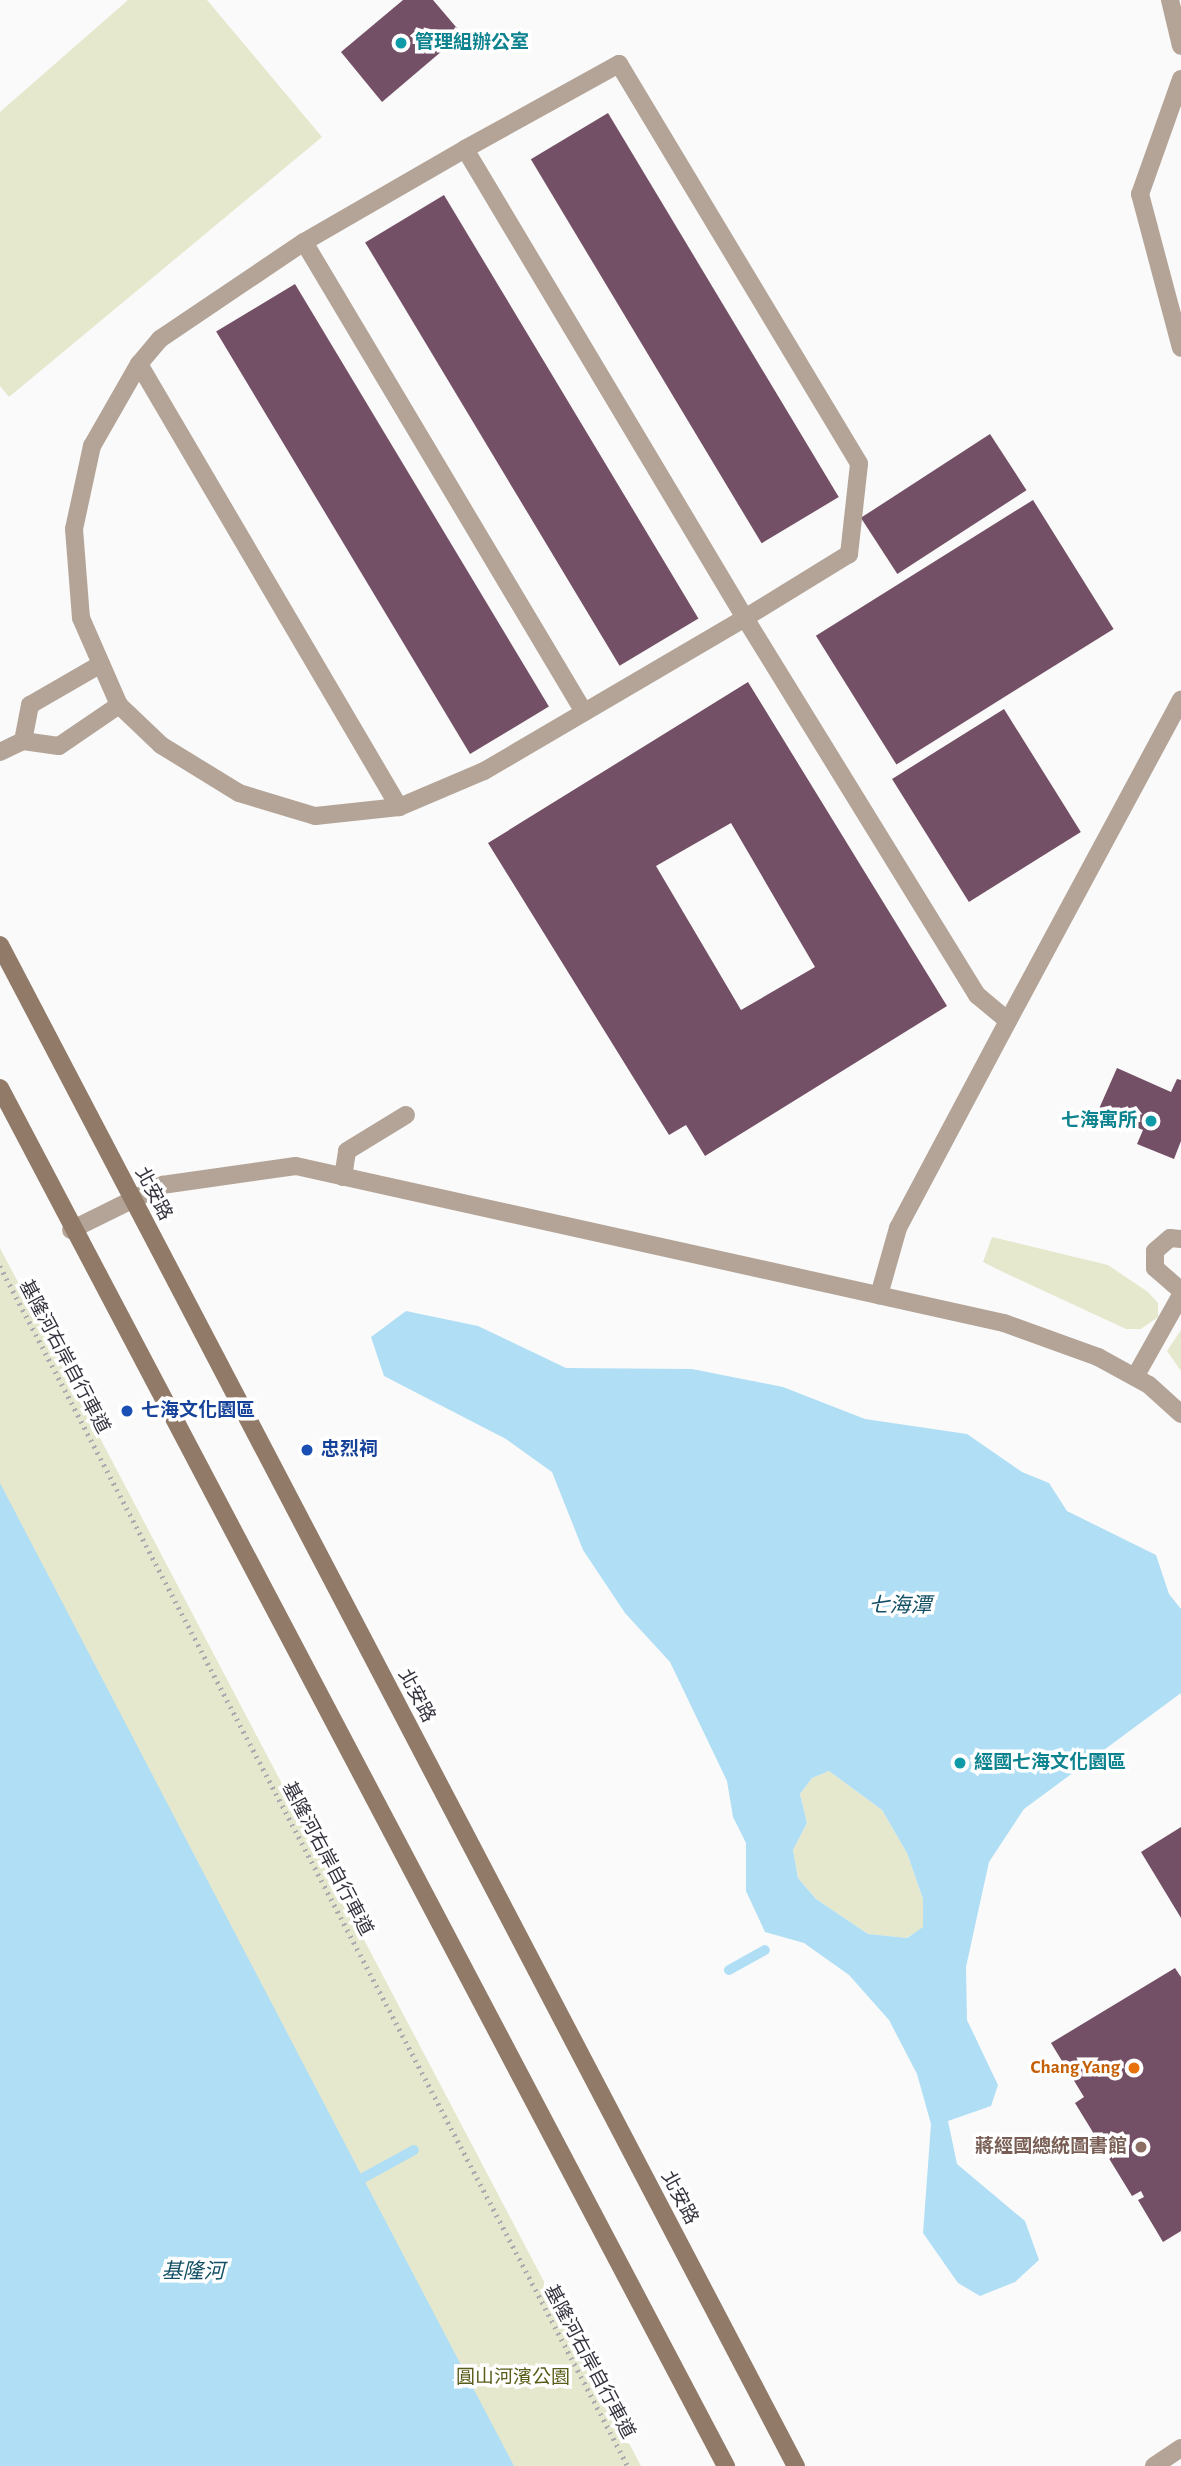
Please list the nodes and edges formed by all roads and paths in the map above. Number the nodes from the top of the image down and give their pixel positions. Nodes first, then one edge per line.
1 (1170, 0) edge
2 (1181, 46) edge
3 (1181, 79) edge
4 (465, 149) junction
5 (304, 242) junction
6 (1181, 348) edge
7 (139, 364) junction
8 (745, 618) junction
9 (102, 664) junction
10 (1181, 699) edge
11 (119, 705) junction
12 (584, 712) junction
13 (23, 741) junction
14 (0, 752) edge
15 (399, 807) junction
16 (0, 945) edge
17 (1008, 1021) junction
18 (0, 1088) edge
19 (406, 1115) dead end
20 (343, 1177) junction
21 (130, 1197) junction
22 (71, 1230) junction
23 (1181, 1239) edge
24 (0, 1266) edge
25 (1181, 1293) edge
26 (879, 1295) junction
27 (1135, 1377) junction
28 (1181, 1414) edge
29 (1181, 2448) edge
30 (628, 2466) edge
31 (726, 2466) edge
32 (796, 2466) edge
33 (1154, 2466) edge

1 - 2 lane
3 - 6 lane
4 - 5 lane
4 - 8 lane
4 - 8 lane
5 - 7 lane
5 - 12 lane
7 - 9 lane
7 - 15 lane
8 - 12 lane
8 - 17 lane
9 - 11 lane
9 - 13 lane
10 - 17 lane
11 - 13 lane
11 - 15 lane
12 - 15 lane
13 - 14 lane
16 - 21 main road, 北安路
17 - 26 lane
18 - 22 main road
19 - 20 lane
20 - 21 lane
20 - 26 lane
21 - 22 lane
21 - 32 main road, 北安路
22 - 31 main road
23 - 25 lane
24 - 30 path, 基隆河右岸自行車道
25 - 27 lane
26 - 27 lane
27 - 28 lane
29 - 33 lane

